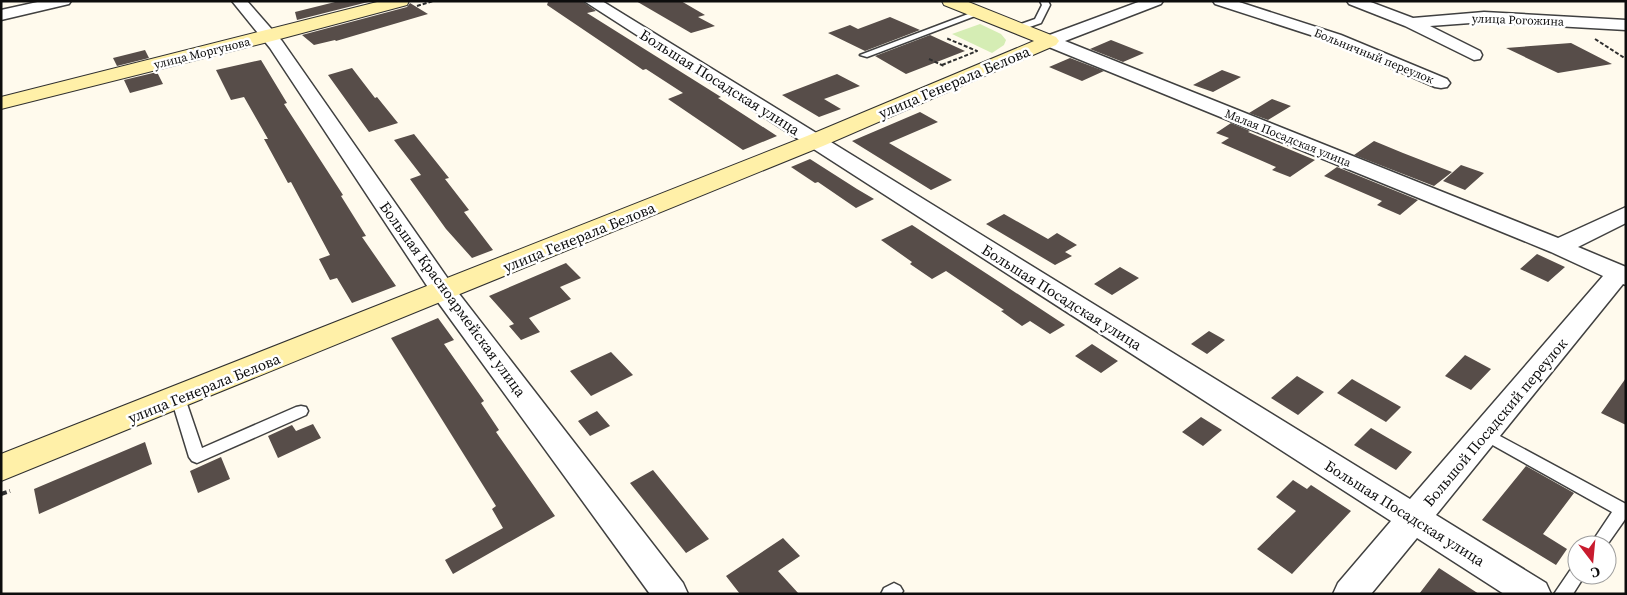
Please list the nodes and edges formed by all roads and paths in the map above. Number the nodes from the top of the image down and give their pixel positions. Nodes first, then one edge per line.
1 (64, 1) edge
2 (239, 1) edge
3 (402, 1) edge
4 (591, 1) edge
5 (950, 1) edge
6 (1044, 1) edge
7 (1156, 1) edge
8 (1220, 1) edge
9 (1354, 1) edge
10 (1559, 6) dead end
11 (979, 13) junction
12 (1, 14) edge
13 (1571, 22) junction
14 (1411, 23) junction
15 (1626, 24) edge
16 (1018, 28) junction
17 (270, 36) junction
18 (946, 38) dead end
19 (1050, 41) junction
20 (864, 55) dead end
21 (1474, 55) dead end
22 (942, 65) dead end
23 (1441, 83) dead end
24 (1, 103) edge
25 (815, 141) junction
26 (1626, 214) edge
27 (1559, 247) junction
28 (1623, 275) edge
29 (444, 292) junction
30 (178, 398) junction
31 (301, 411) dead end
32 (1485, 434) junction
33 (1, 468) edge
34 (1414, 518) junction
35 (1605, 535) edge
36 (671, 594) edge
37 (1350, 594) edge
38 (1534, 594) edge

1 - 12 street
2 - 17 street, Большая Красноармейская улица
3 - 17 main road, улица Моргунова
4 - 25 street, Большая Посадская улица
5 - 11 main road, Малая Посадская улица
6 - 16 lane
7 - 19 street, улица Генерала Белова
8 - 23 street, Больничный переулок
9 - 14 street, улица Рогожина
10 - 13 street
11 - 16 main road, Малая Посадская улица
11 - 20 lane
13 - 14 street, улица Рогожина
13 - 15 street, улица Рогожина
14 - 21 street, улица Рогожина
16 - 19 main road, Малая Посадская улица
17 - 24 main road, улица Моргунова
17 - 29 street, Большая Красноармейская улица
18 - 22 path
19 - 25 main road, улица Генерала Белова
19 - 27 street, Малая Посадская улица
25 - 29 main road, улица Генерала Белова
25 - 34 street, Большая Посадская улица
26 - 27 street
27 - 28 street, Малая Посадская улица
28 - 32 street, Большой Посадский переулок
29 - 30 main road, улица Генерала Белова
29 - 36 street, Большая Красноармейская улица
30 - 31 lane
30 - 33 main road, улица Генерала Белова
32 - 34 street, Большой Посадский переулок
32 - 35 lane
34 - 37 street, Большой Посадский переулок
34 - 38 street, Большая Посадская улица

